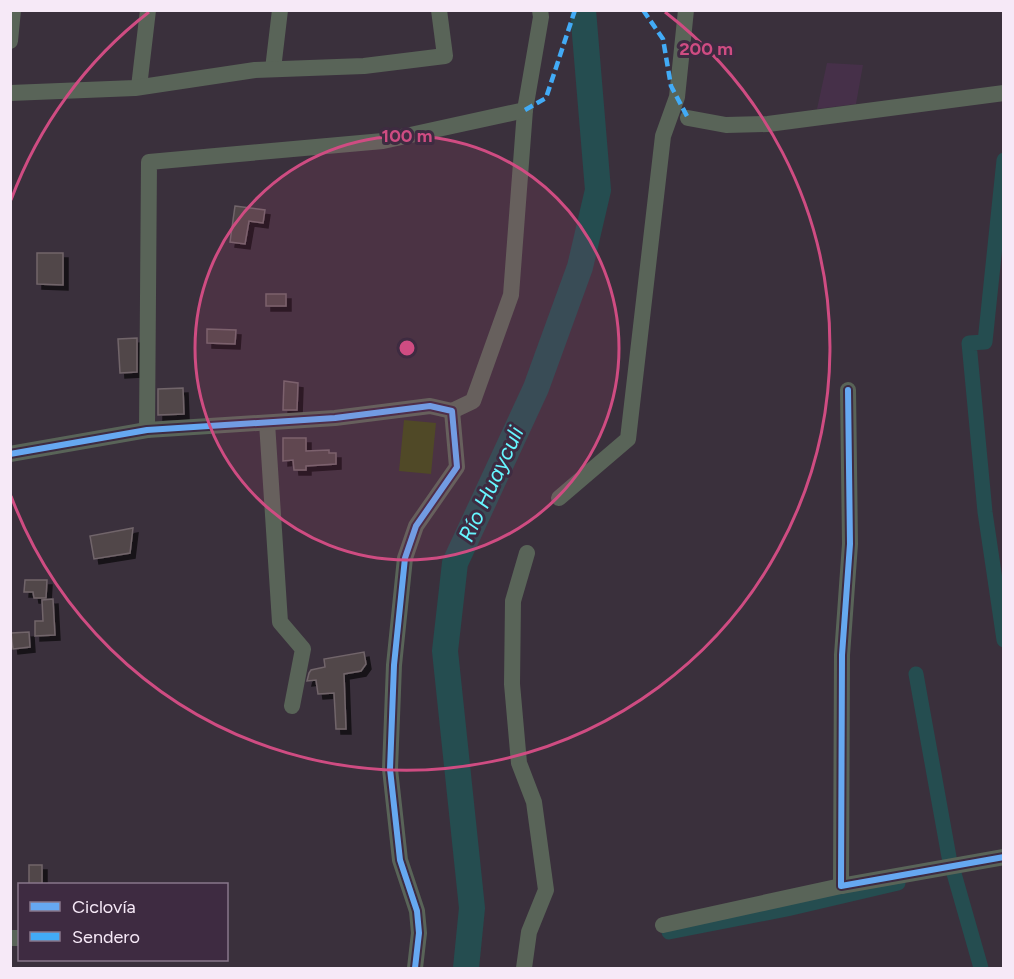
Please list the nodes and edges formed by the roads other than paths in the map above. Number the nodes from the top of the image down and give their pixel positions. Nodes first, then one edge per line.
1 (13, 10) edge
2 (148, 10) edge
3 (280, 10) edge
4 (439, 10) edge
5 (540, 10) edge
6 (686, 10) edge
7 (10, 41) edge
8 (273, 69) junction
9 (139, 87) junction
10 (10, 93) edge
11 (1004, 93) edge
12 (525, 110) junction
13 (688, 118) dead end
14 (848, 390) dead end
15 (452, 411) junction
16 (267, 423) junction
17 (147, 430) junction
18 (10, 454) edge
19 (559, 498) dead end
20 (527, 553) dead end
21 (292, 706) dead end
22 (1004, 856) edge
23 (841, 885) junction
24 (663, 925) dead end
25 (415, 969) edge
26 (524, 969) edge

1 - 7 street
2 - 9 street
3 - 8 street
4 - 8 street
5 - 12 street
6 - 19 street
8 - 9 street
9 - 10 street
11 - 13 street
12 - 15 street
12 - 17 street
14 - 23 street
15 - 16 street
15 - 25 street
16 - 17 street
16 - 21 street
17 - 18 street
20 - 26 street
22 - 23 street
23 - 24 street

